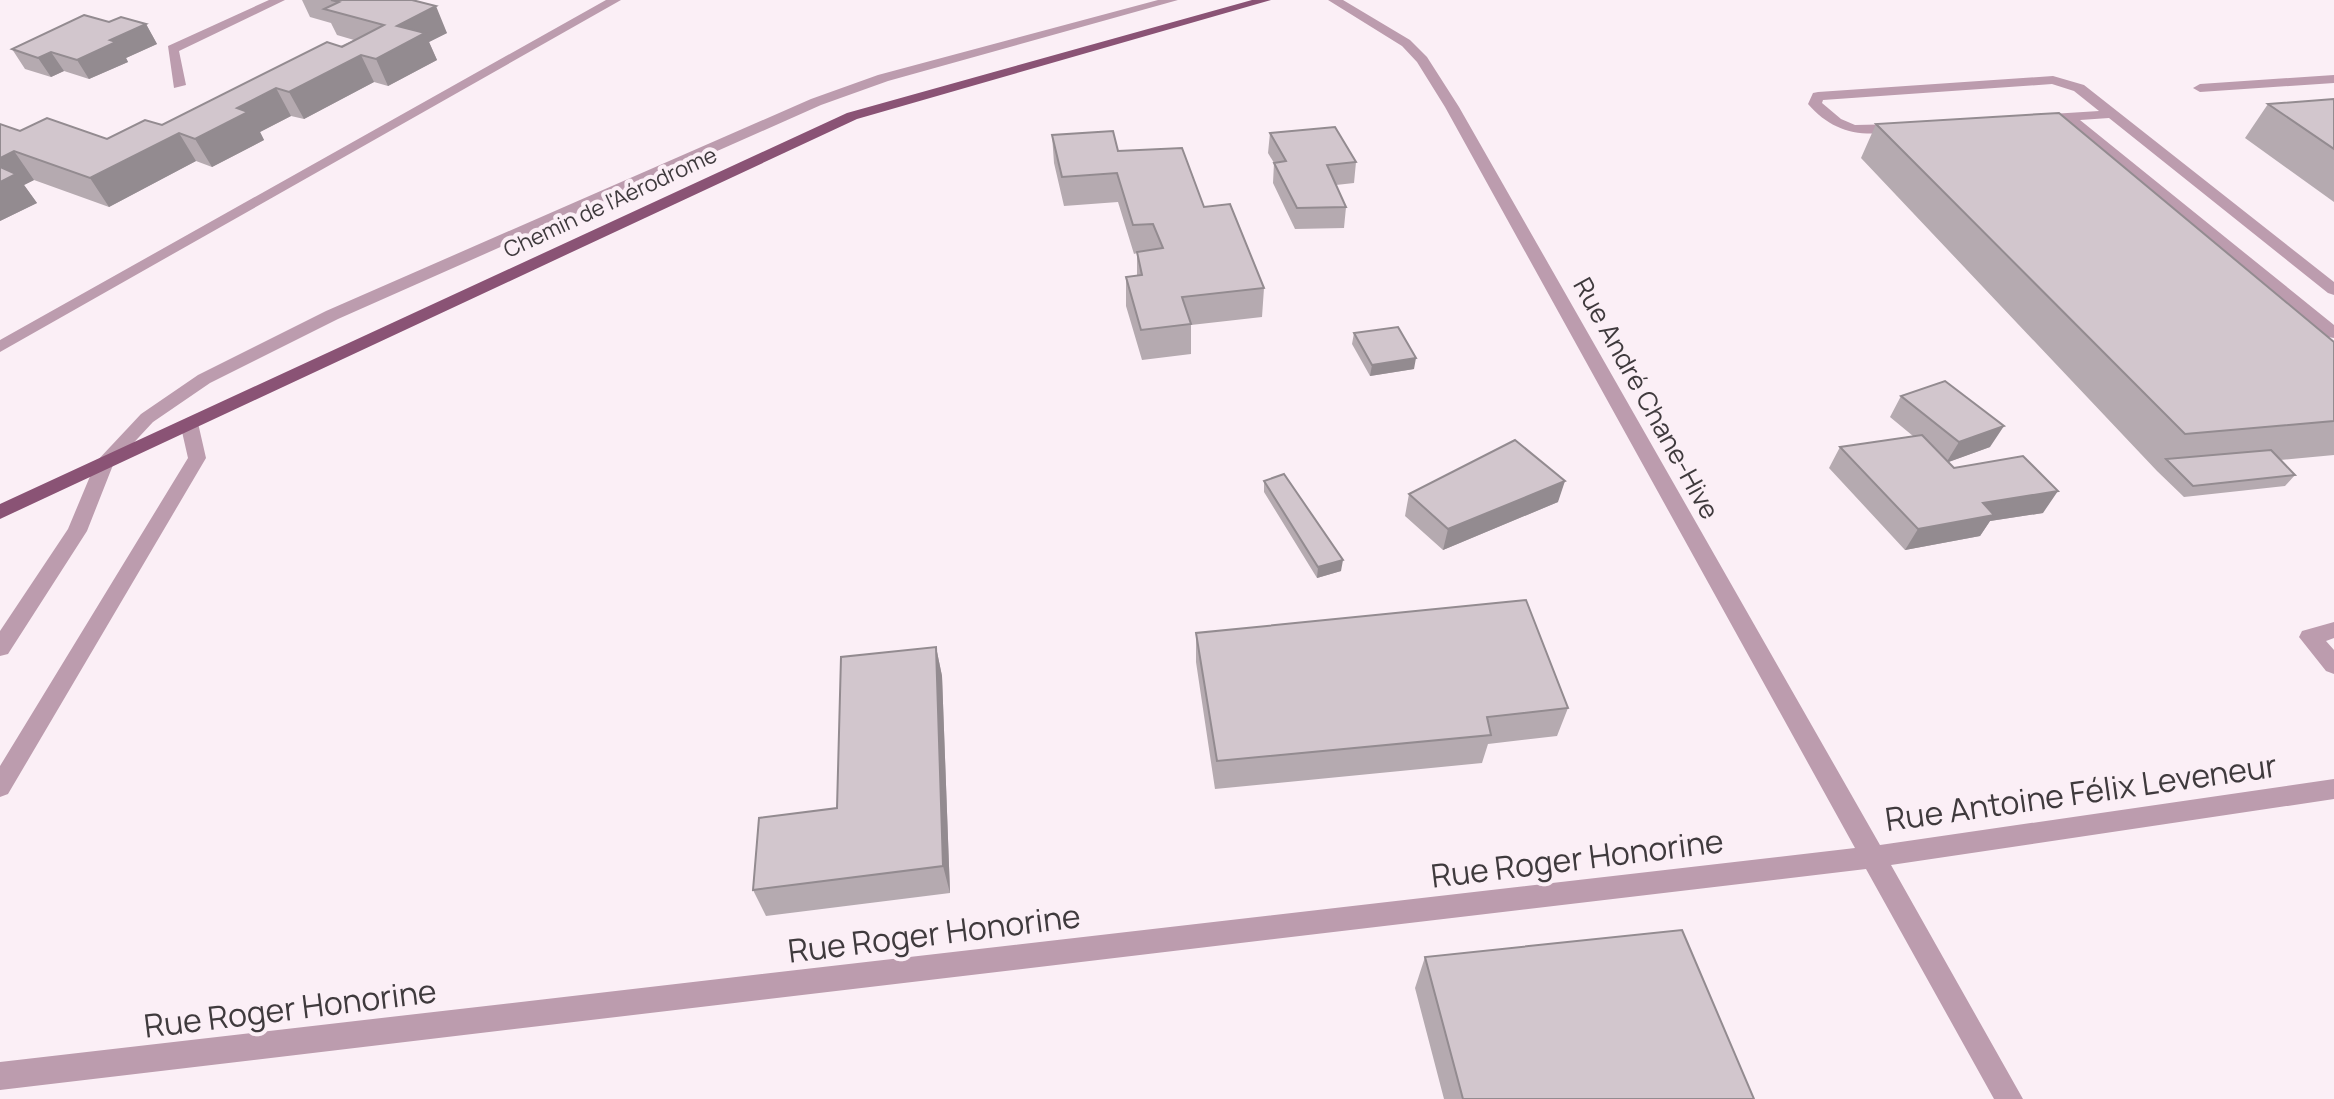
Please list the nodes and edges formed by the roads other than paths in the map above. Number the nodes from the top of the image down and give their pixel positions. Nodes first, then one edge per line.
1 (279, 0) edge
2 (615, 0) edge
3 (1172, 0) edge
4 (1265, 0) edge
5 (1334, 0) edge
6 (2334, 79) edge
7 (179, 85) dead end
8 (2200, 88) dead end
9 (2113, 114) junction
10 (2068, 117) junction
11 (2022, 120) edge
12 (1917, 127) edge
13 (2334, 290) edge
14 (2334, 333) edge
15 (0, 347) edge
16 (189, 423) junction
17 (105, 462) junction
18 (0, 512) edge
19 (2334, 630) edge
20 (2, 637) edge
21 (2334, 665) edge
22 (0, 787) edge
23 (2334, 789) edge
24 (1875, 857) junction
25 (0, 1076) edge
26 (2009, 1099) edge

1 - 7 street
2 - 15 street
3 - 17 street
4 - 16 main road, Chemin de l'Aérodrome
5 - 24 street, Rue André Chane-Hive
6 - 8 street
9 - 10 street
9 - 12 street
9 - 13 street
10 - 11 street
10 - 14 street
16 - 17 main road, Chemin de l'Aérodrome
16 - 22 street
17 - 18 main road, Chemin de l'Aérodrome
17 - 20 street
19 - 21 street
23 - 24 street, Rue Antoine Félix Leveneur
24 - 25 street, Rue Roger Honorine
24 - 26 street, Rue Antoine Félix Leveneur

